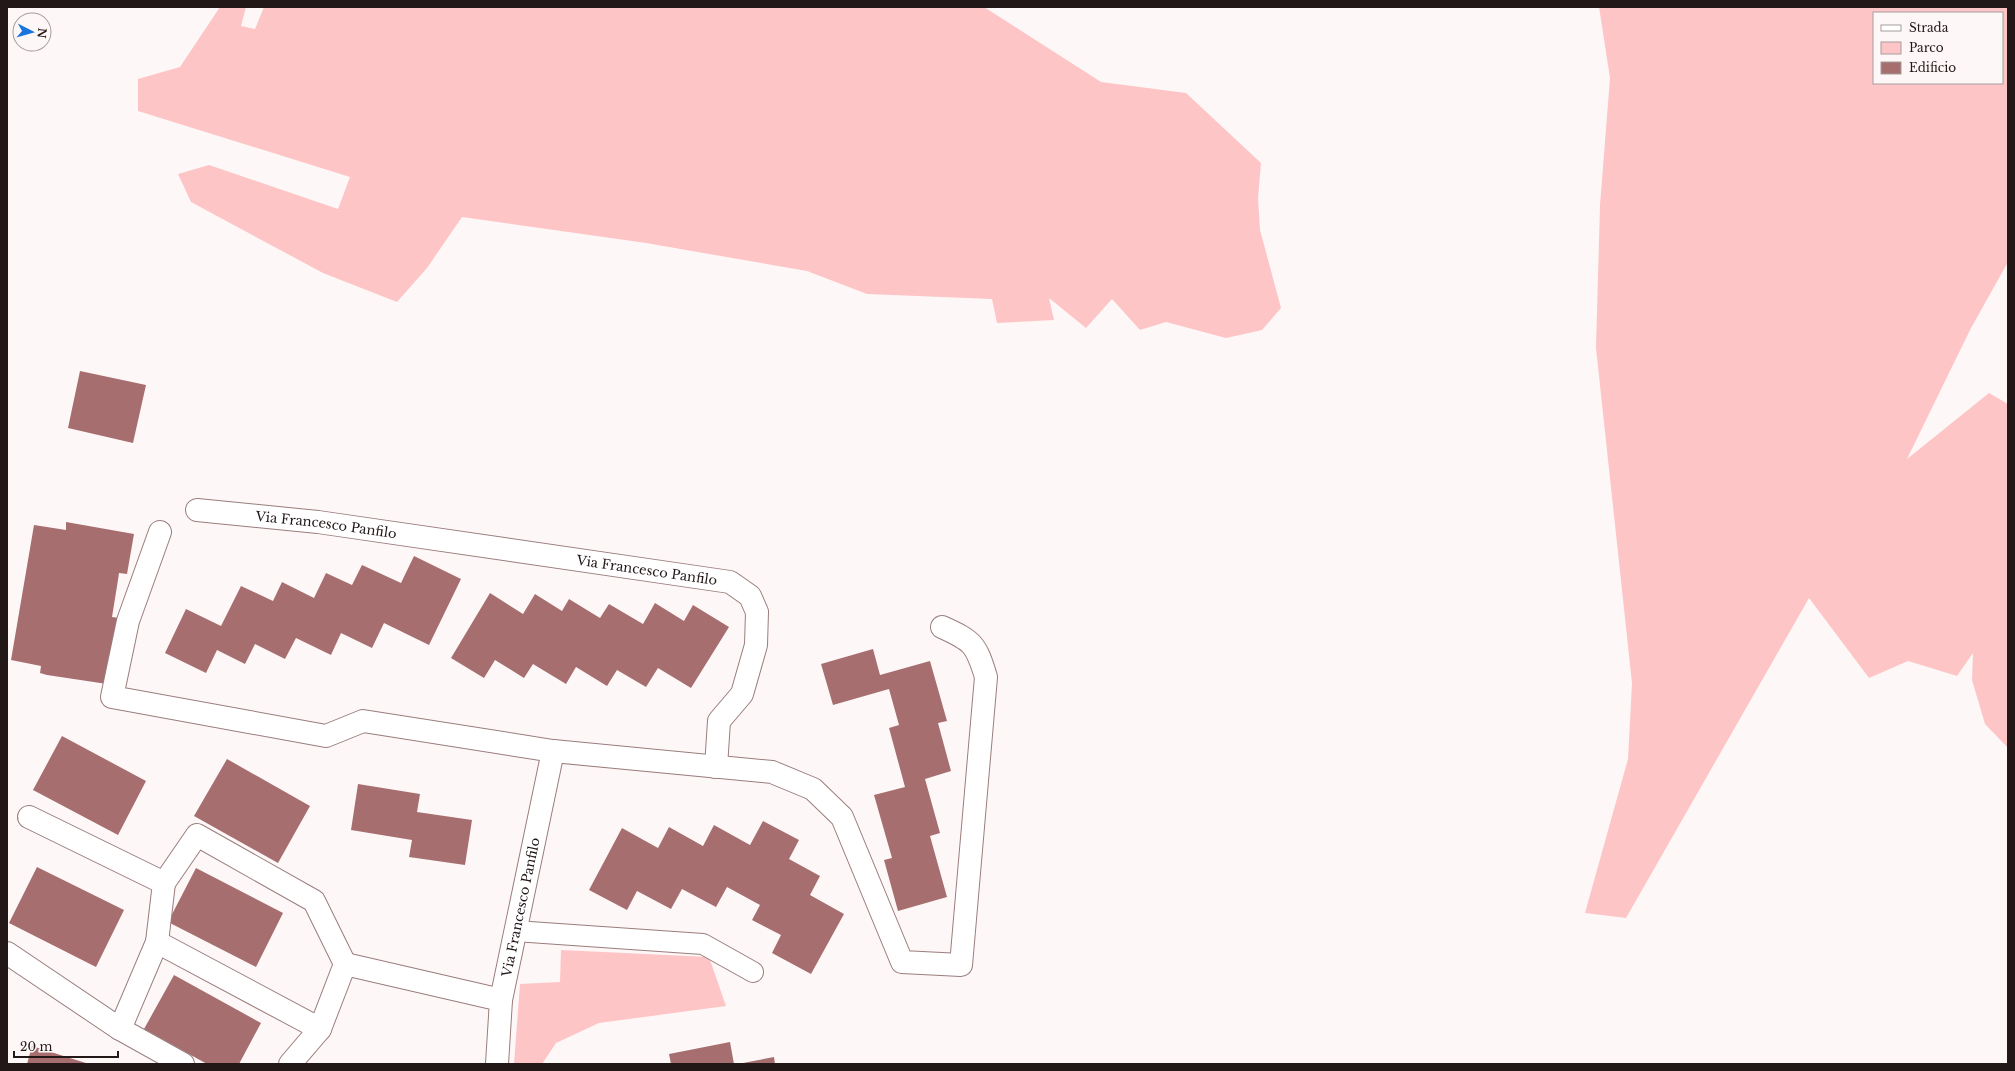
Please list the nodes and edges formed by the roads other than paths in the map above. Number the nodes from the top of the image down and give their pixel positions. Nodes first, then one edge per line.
1 (197, 510) dead end
2 (160, 532) dead end
3 (942, 627) dead end
4 (553, 751) junction
5 (716, 767) junction
6 (29, 817) dead end
7 (164, 883) junction
8 (515, 931) junction
9 (157, 942) junction
10 (7, 953) edge
11 (345, 964) junction
12 (752, 972) dead end
13 (501, 1000) junction
14 (120, 1029) junction
15 (320, 1029) junction
16 (183, 1064) edge
17 (290, 1064) edge
18 (497, 1064) edge

1 - 5 street, Via Francesco Panfilo
2 - 4 street
3 - 5 street
4 - 5 street
4 - 8 street, Via Francesco Panfilo
6 - 7 street
7 - 9 street
7 - 11 street
8 - 12 lane
8 - 13 street, Via Francesco Panfilo
9 - 14 street
9 - 15 street
10 - 14 street
11 - 13 street
11 - 15 street
13 - 18 street, Via Francesco Panfilo
14 - 16 street
15 - 17 street

